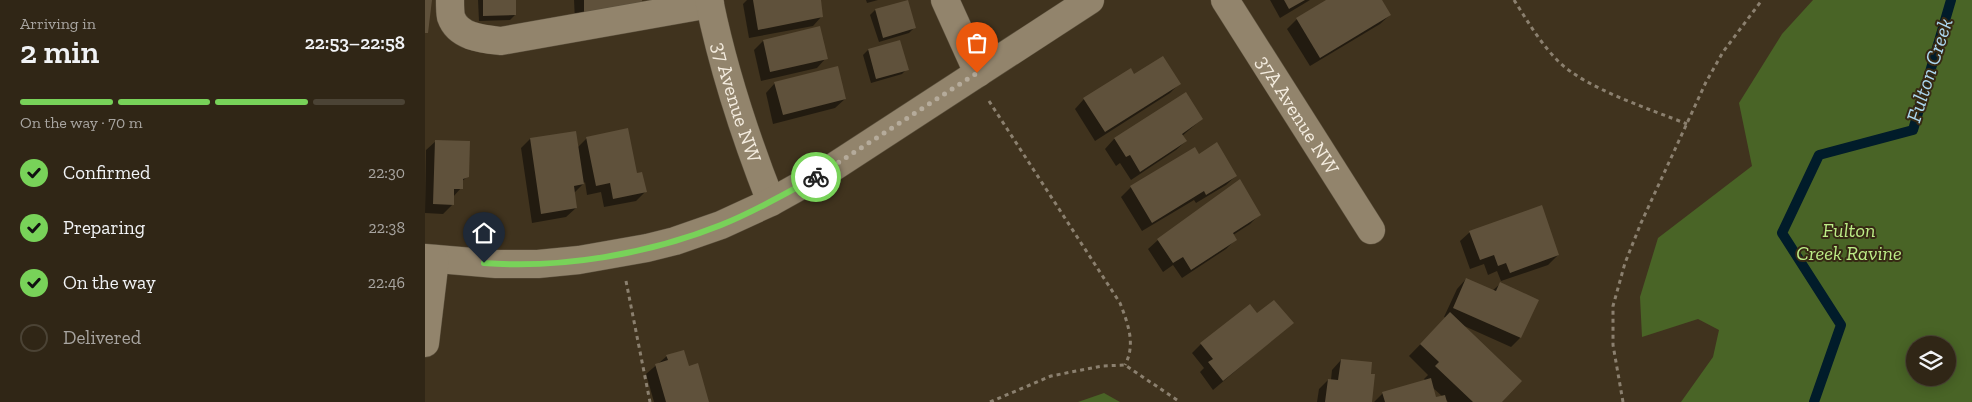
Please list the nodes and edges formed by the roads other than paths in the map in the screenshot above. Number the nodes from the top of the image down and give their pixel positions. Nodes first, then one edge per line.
1 (450, 0) edge
2 (945, 0) edge
3 (1090, 0) edge
4 (1225, 0) edge
5 (709, 2) edge
6 (977, 73) junction
7 (771, 202) junction
8 (1371, 230) dead end
9 (430, 259) edge
10 (425, 343) edge

1 - 5 street
2 - 6 street
3 - 6 street
4 - 8 street, 37A Avenue NW
5 - 7 street, 37 Avenue NW
6 - 7 street
7 - 9 street
9 - 10 street

